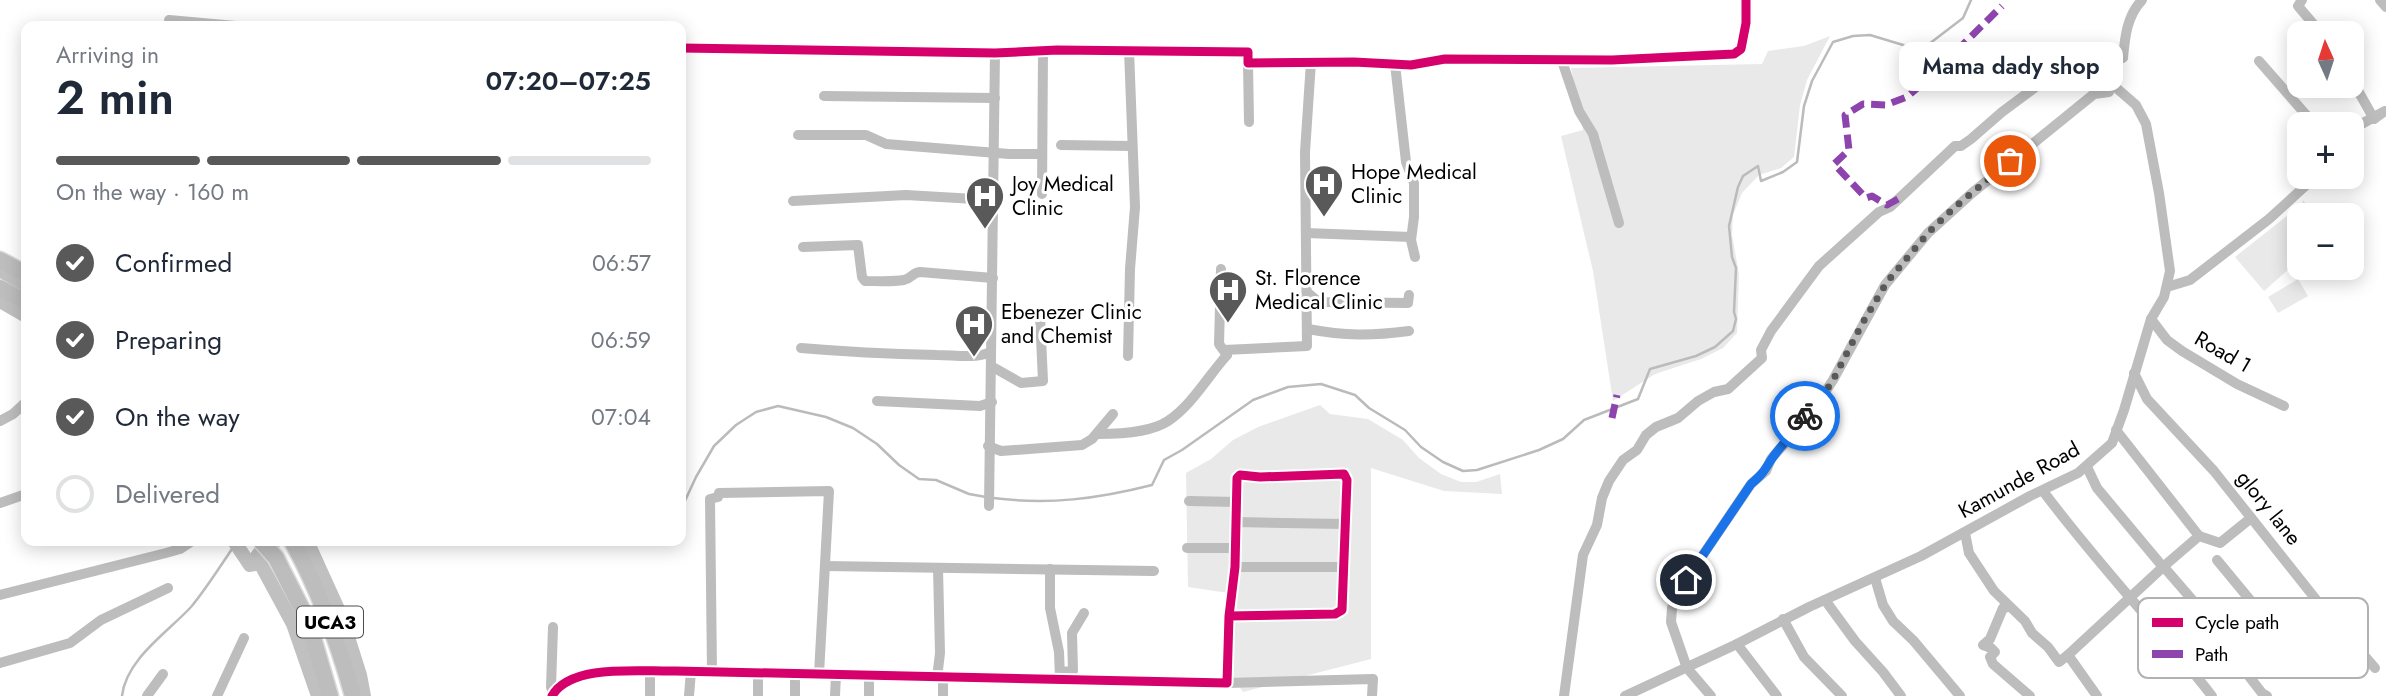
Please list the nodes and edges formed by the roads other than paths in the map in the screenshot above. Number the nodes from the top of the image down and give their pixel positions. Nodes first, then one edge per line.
1 (1746, 0) edge
2 (2142, 0) edge
3 (2302, 0) edge
4 (2379, 0) edge
5 (2130, 5) edge
6 (2386, 7) edge
7 (169, 20) dead end
8 (180, 21) edge
9 (2311, 21) edge
10 (686, 48) edge
11 (1043, 50) junction
12 (1129, 50) junction
13 (2113, 51) junction
14 (995, 53) junction
15 (1562, 61) junction
16 (2259, 61) dead end
17 (1311, 62) junction
18 (1248, 64) junction
19 (1395, 64) junction
20 (2106, 79) junction
21 (824, 96) dead end
22 (995, 98) junction
23 (2362, 98) edge
24 (2386, 110) edge
25 (2304, 112) edge
26 (2374, 119) junction
27 (1249, 122) dead end
28 (2364, 123) edge
29 (798, 135) dead end
30 (1061, 145) dead end
31 (1132, 146) junction
32 (993, 152) junction
33 (1042, 154) junction
34 (2302, 189) edge
35 (1042, 194) dead end
36 (992, 200) junction
37 (793, 201) dead end
38 (1619, 223) dead end
39 (1306, 233) junction
40 (1411, 237) junction
41 (803, 247) dead end
42 (1415, 257) dead end
43 (0, 260) edge
44 (1221, 269) dead end
45 (0, 270) edge
46 (21, 271) edge
47 (993, 278) junction
48 (21, 282) edge
49 (0, 288) edge
50 (2167, 288) junction
51 (1308, 293) junction
52 (1409, 295) dead end
53 (21, 299) edge
54 (0, 301) edge
55 (21, 313) edge
56 (1040, 316) dead end
57 (2151, 319) junction
58 (1308, 329) junction
59 (1409, 331) dead end
60 (1294, 343) dead end
61 (801, 348) dead end
62 (991, 352) junction
63 (1225, 353) junction
64 (1128, 356) dead end
65 (991, 366) junction
66 (2134, 373) junction
67 (877, 401) dead end
68 (992, 402) junction
69 (2284, 406) dead end
70 (21, 407) edge
71 (1113, 414) dead end
72 (0, 421) edge
73 (2116, 430) junction
74 (1098, 434) dead end
75 (988, 446) junction
76 (2087, 467) junction
77 (2043, 491) junction
78 (21, 496) edge
79 (1189, 501) dead end
80 (1236, 502) junction
81 (0, 503) edge
82 (988, 505) dead end
83 (2251, 518) junction
84 (1236, 522) junction
85 (1344, 524) junction
86 (1965, 533) junction
87 (2200, 536) junction
88 (184, 546) edge
89 (238, 546) edge
90 (265, 546) edge
91 (266, 546) edge
92 (295, 546) edge
93 (309, 546) edge
94 (1187, 548) dead end
95 (1235, 548) junction
96 (2217, 560) dead end
97 (255, 564) junction
98 (825, 566) junction
99 (1235, 567) junction
100 (1345, 567) junction
101 (2163, 567) junction
102 (938, 568) junction
103 (1050, 569) junction
104 (1154, 571) dead end
105 (1875, 578) junction
106 (168, 588) dead end
107 (0, 596) edge
108 (2131, 597) junction
109 (2190, 598) edge
110 (2248, 598) edge
111 (2315, 598) edge
112 (1825, 600) junction
113 (2138, 606) edge
114 (2008, 607) junction
115 (1084, 613) dead end
116 (1229, 616) junction
117 (1783, 619) junction
118 (553, 627) dead end
119 (244, 638) dead end
120 (1737, 644) junction
121 (2068, 655) junction
122 (2368, 660) edge
123 (0, 663) edge
124 (1687, 668) junction
125 (2375, 668) dead end
126 (650, 671) junction
127 (691, 671) junction
128 (712, 671) junction
129 (758, 673) junction
130 (795, 673) junction
131 (163, 674) dead end
132 (818, 674) junction
133 (836, 675) junction
134 (869, 676) junction
135 (1060, 676) junction
136 (940, 678) junction
137 (2197, 678) edge
138 (2250, 678) edge
139 (1156, 682) junction
140 (1247, 682) junction
141 (1227, 683) junction
142 (1647, 685) junction
143 (555, 692) edge
144 (147, 696) edge
145 (218, 696) edge
146 (318, 696) edge
147 (330, 696) edge
148 (352, 696) edge
149 (364, 696) edge
150 (650, 696) edge
151 (689, 696) edge
152 (758, 696) edge
153 (795, 696) edge
154 (835, 696) edge
155 (869, 696) edge
156 (943, 696) edge
157 (1156, 696) edge
158 (1247, 696) edge
159 (1372, 696) edge
160 (1564, 696) edge
161 (1625, 696) edge
162 (1653, 696) edge
163 (1711, 696) edge
164 (1777, 696) edge
165 (1842, 696) edge
166 (1901, 696) edge
167 (1960, 696) edge
168 (2030, 696) edge
169 (2096, 696) edge
170 (2212, 696) edge
171 (2267, 696) edge

1 - 15 street
2 - 5 street
3 - 9 street
4 - 6 street
5 - 13 street
7 - 8 street
10 - 14 street
11 - 12 street
11 - 14 street
11 - 33 street
12 - 18 street
12 - 31 street
13 - 20 street
13 - 160 street
14 - 22 street
15 - 19 street
15 - 38 street
16 - 25 street
17 - 18 street
17 - 19 street
17 - 39 street
18 - 27 street
19 - 40 street
20 - 50 street, Kamunde Road
20 - 124 street
21 - 22 street
22 - 32 street
23 - 26 street
24 - 26 street
26 - 28 street
29 - 32 street
30 - 31 street
31 - 64 street
32 - 33 street
32 - 36 street
33 - 35 street
34 - 50 street
36 - 37 street
36 - 47 street
39 - 40 street
39 - 51 street
40 - 42 street
41 - 47 street
43 - 46 main road
44 - 63 street
45 - 48 main road
47 - 62 street
49 - 53 main road
50 - 57 street, Kamunde Road
51 - 52 street
51 - 58 street
54 - 55 main road
56 - 65 street
57 - 66 street, Kamunde Road
57 - 69 street, Road 1
58 - 59 street
58 - 63 street
60 - 63 street
61 - 62 street
62 - 65 street
63 - 74 street
65 - 68 street
66 - 73 street, Kamunde Road
66 - 83 street, glory lane
67 - 68 street
68 - 75 street
70 - 72 street
71 - 75 street
73 - 76 street, Kamunde Road
73 - 87 street
75 - 82 street
76 - 77 street, Kamunde Road
76 - 101 street
77 - 86 street, Kamunde Road
77 - 108 street
78 - 81 street
79 - 80 street
80 - 84 street
80 - 85 street
83 - 87 street
83 - 111 street, glory lane
84 - 85 street
84 - 95 street
85 - 100 street
86 - 105 street, Kamunde Road
86 - 114 street
87 - 101 street
88 - 107 street
89 - 97 main road, UCA3
90 - 147 main road, UCA3, bridge
91 - 97 street
92 - 148 main road, UCA3
93 - 149 main road, UCA3
94 - 95 street
95 - 99 street
96 - 110 street
97 - 146 main road, UCA3
98 - 102 street
98 - 128 street
98 - 132 street
99 - 100 street
99 - 116 street
100 - 116 street
101 - 108 street
101 - 109 street
102 - 103 street
102 - 136 street
103 - 104 street
103 - 135 street
105 - 112 street, Kamunde Road
105 - 167 street
106 - 123 street
108 - 113 street
108 - 121 street
112 - 117 street, Kamunde Road
112 - 166 street
114 - 121 street
114 - 168 street
115 - 135 street
116 - 141 street
117 - 120 street, Kamunde Road
117 - 165 street
118 - 143 street
119 - 145 street
120 - 124 street, Kamunde Road
120 - 164 street
121 - 169 street
122 - 125 street, glory lane
124 - 142 street, Kamunde Road
124 - 163 street
126 - 127 street
126 - 143 street
126 - 150 street
127 - 128 street
127 - 151 street
128 - 129 street
129 - 130 street
129 - 152 street
130 - 132 street
130 - 153 street
131 - 144 street
132 - 133 street
133 - 134 street
133 - 154 street
134 - 136 street
134 - 155 street
135 - 136 street
135 - 139 street
136 - 156 street
137 - 170 street
138 - 171 street
139 - 141 street
139 - 157 street
140 - 141 street
140 - 158 street
140 - 159 street
142 - 161 street, Kamunde Road
142 - 162 street

